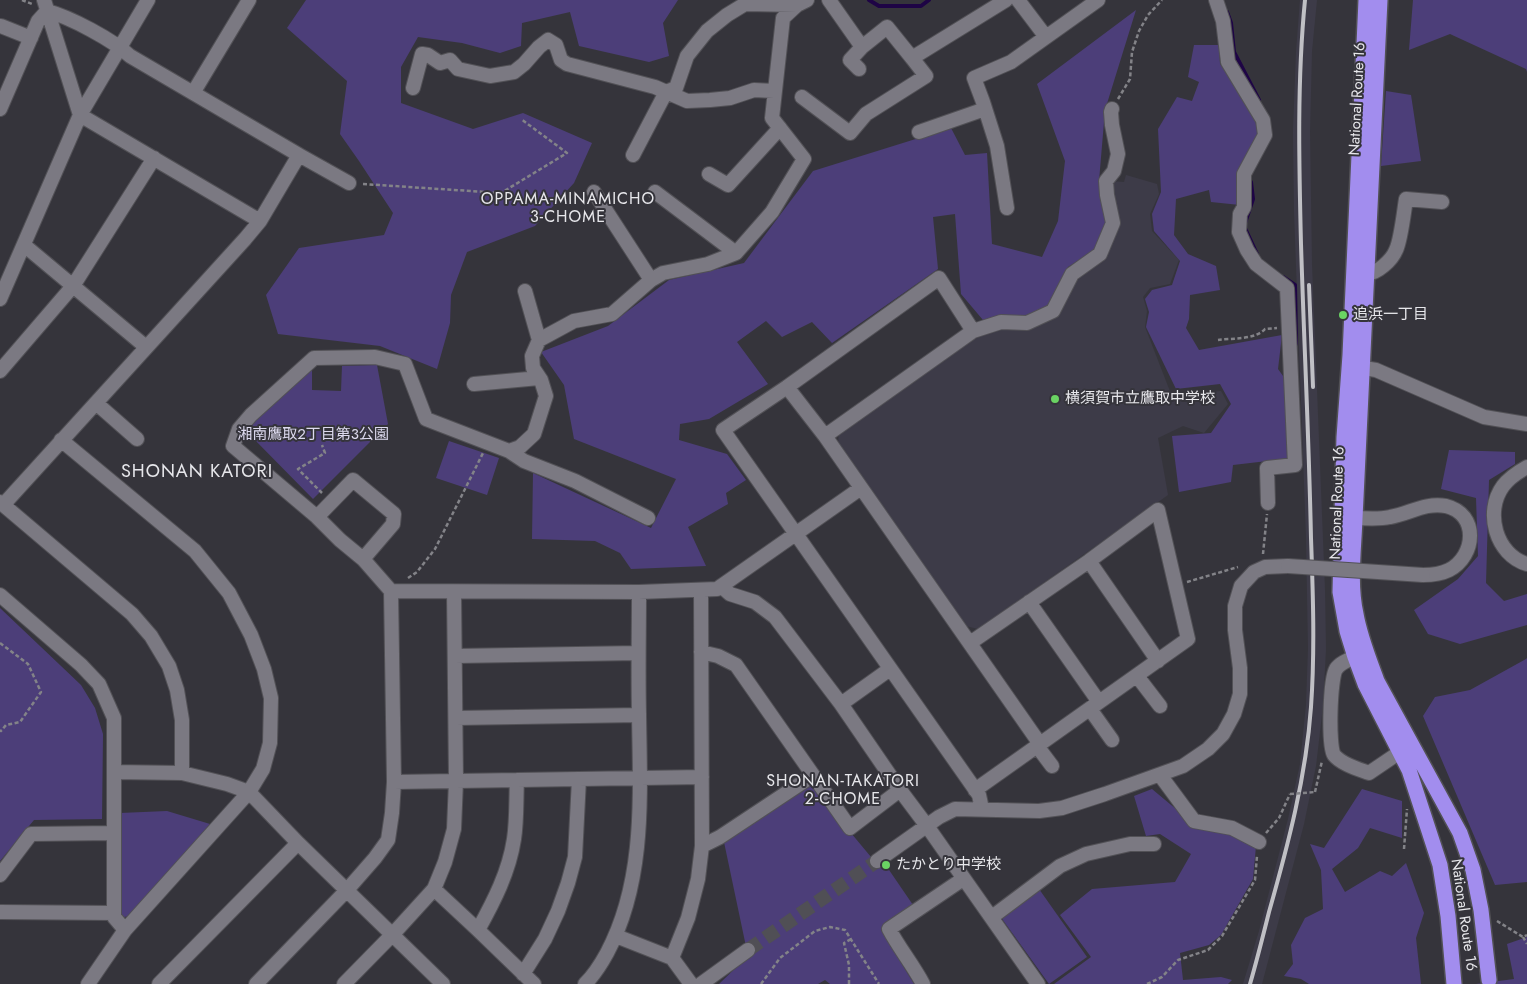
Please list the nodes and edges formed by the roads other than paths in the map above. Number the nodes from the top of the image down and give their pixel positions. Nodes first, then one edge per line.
1 (148, 0) edge
2 (249, 0) edge
3 (829, 0) edge
4 (1006, 0) edge
5 (1018, 0) edge
6 (1098, 0) edge
7 (1216, 0) edge
8 (1366, 0) edge
9 (1380, 0) edge
10 (802, 3) edge
11 (46, 6) edge
12 (1, 26) edge
13 (1046, 37) junction
14 (31, 38) junction
15 (120, 47) junction
16 (862, 47) junction
17 (912, 58) junction
18 (858, 69) dead end
19 (4, 88) edge
20 (413, 88) dead end
21 (774, 91) junction
22 (666, 92) junction
23 (193, 93) junction
24 (802, 97) dead end
25 (984, 109) junction
26 (1112, 109) road end
27 (0, 110) edge
28 (80, 115) junction
29 (780, 128) junction
30 (919, 132) dead end
31 (299, 155) junction
32 (632, 155) dead end
33 (154, 158) junction
34 (709, 174) dead end
35 (349, 183) road end
36 (594, 192) dead end
37 (655, 192) dead end
38 (1442, 202) dead end
39 (1007, 208) dead end
40 (260, 221) junction
41 (24, 245) junction
42 (736, 253) junction
43 (1366, 274) junction
44 (651, 280) junction
45 (73, 286) junction
46 (525, 291) dead end
47 (0, 299) edge
48 (974, 330) junction
49 (539, 340) junction
50 (146, 347) junction
51 (1355, 367) junction
52 (0, 371) edge
53 (539, 378) junction
54 (474, 384) dead end
55 (787, 387) junction
56 (96, 403) junction
57 (1527, 424) edge
58 (825, 436) junction
59 (61, 440) junction
60 (137, 440) dead end
61 (509, 451) junction
62 (1527, 466) edge
63 (861, 488) junction
64 (2, 503) edge
65 (1268, 503) road end
66 (317, 517) junction
67 (648, 518) dead end
68 (1348, 518) junction
69 (796, 533) junction
70 (363, 559) junction
71 (1089, 560) junction
72 (1527, 564) edge
73 (721, 586) junction
74 (701, 590) junction
75 (391, 591) junction
76 (454, 592) junction
77 (639, 592) junction
78 (0, 595) edge
79 (1029, 602) junction
80 (970, 644) junction
81 (638, 652) junction
82 (701, 652) junction
83 (455, 656) junction
84 (1355, 657) junction
85 (1158, 661) junction
86 (890, 669) junction
87 (1137, 676) junction
88 (841, 704) junction
89 (1094, 706) junction
90 (1160, 706) dead end
91 (639, 715) junction
92 (456, 718) junction
93 (1112, 740) dead end
94 (1038, 745) junction
95 (1400, 752) junction
96 (1052, 766) dead end
97 (114, 772) junction
98 (182, 773) junction
99 (1160, 775) junction
100 (812, 776) junction
101 (702, 777) junction
102 (641, 778) junction
103 (579, 779) junction
104 (517, 780) junction
105 (456, 781) junction
106 (394, 782) junction
107 (900, 790) junction
108 (975, 790) junction
109 (249, 792) junction
110 (982, 809) junction
111 (927, 826) junction
112 (113, 833) junction
113 (1259, 842) road end
114 (298, 843) junction
115 (1154, 844) dead end
116 (702, 846) junction
117 (877, 861) tunnel mouth
118 (0, 875) edge
119 (963, 879) junction
120 (434, 889) junction
121 (347, 890) junction
122 (0, 912) edge
123 (114, 912) junction
124 (992, 917) junction
125 (125, 930) junction
126 (478, 930) junction
127 (393, 934) junction
128 (616, 936) junction
129 (748, 950) tunnel mouth
130 (672, 958) junction
131 (523, 974) junction
132 (1489, 980) dead end
133 (88, 984) edge
134 (159, 984) edge
135 (256, 984) edge
136 (344, 984) edge
137 (443, 984) edge
138 (534, 984) edge
139 (585, 984) edge
140 (691, 984) edge
141 (702, 984) edge
142 (923, 984) edge
143 (1038, 984) edge
144 (1454, 984) edge

1 - 15 street
2 - 23 street
3 - 16 street
4 - 17 street
5 - 13 street
6 - 13 street
7 - 65 street
8 - 51 highway, National Route 16
9 - 43 highway, National Route 16
10 - 21 street
10 - 22 street
11 - 14 street
11 - 15 street
11 - 28 street
12 - 14 street
13 - 25 street
14 - 19 street
15 - 23 street
15 - 28 street
16 - 17 street
16 - 18 street
17 - 24 street
19 - 27 street
20 - 22 street
21 - 22 street
21 - 29 street
22 - 32 street
23 - 31 street
25 - 30 street
25 - 39 street
26 - 48 street
28 - 33 street
28 - 41 street
29 - 34 street
29 - 42 street
31 - 35 street
31 - 40 street
33 - 40 street
33 - 45 street
36 - 44 street
37 - 42 street
38 - 43 street
40 - 50 street
41 - 45 street
41 - 47 street
42 - 44 street
43 - 51 highway, National Route 16
44 - 49 street
45 - 50 street
45 - 52 street
46 - 49 street
48 - 55 street
48 - 58 street
49 - 53 street
50 - 56 street
51 - 57 street
51 - 68 highway, National Route 16
53 - 54 street
53 - 61 street
55 - 58 street
55 - 69 street
56 - 59 street
56 - 60 street
58 - 63 street
59 - 64 street
59 - 109 street
61 - 66 street
61 - 67 street
62 - 72 street
63 - 69 street
63 - 80 street
64 - 98 street
66 - 70 street
66 - 70 street
68 - 84 highway, National Route 16
68 - 99 street, bridge
68 - 132 highway, National Route 16
69 - 73 street
69 - 86 street
70 - 75 street
71 - 79 street
71 - 85 street
71 - 85 street
73 - 74 street
73 - 88 street
74 - 77 street
74 - 82 street
75 - 76 street
75 - 106 street
76 - 77 street
76 - 83 street
77 - 81 street
78 - 97 street
79 - 80 street
79 - 89 street
80 - 94 street
81 - 83 street
81 - 91 street
82 - 100 street
82 - 101 street
83 - 92 street
84 - 95 highway, National Route 16
84 - 95 street
85 - 87 street
86 - 88 street
86 - 108 street
87 - 89 street
87 - 90 street
88 - 107 street
89 - 93 street
89 - 94 street
91 - 92 street
91 - 102 street
92 - 105 street
94 - 96 street
94 - 108 street
95 - 144 highway, National Route 16
97 - 98 street
97 - 112 street
98 - 109 street
99 - 110 street
99 - 113 street
100 - 107 street
100 - 116 street
101 - 102 street
101 - 116 street
102 - 103 street
102 - 128 street
103 - 104 street
103 - 131 street
104 - 105 street
104 - 126 street
105 - 106 street
105 - 120 street
106 - 121 street
107 - 111 street
108 - 110 street
109 - 114 street
109 - 125 street
110 - 111 street
111 - 117 street
111 - 119 street
112 - 118 street
112 - 123 street
114 - 121 street
114 - 134 street
115 - 124 street
116 - 130 street
119 - 124 street
119 - 142 street
120 - 126 street
120 - 127 street
121 - 127 street
121 - 135 street
122 - 123 street
123 - 125 street
124 - 143 street
125 - 133 street
126 - 131 street
127 - 136 street
127 - 137 street
128 - 130 street
128 - 139 street
129 - 141 street
130 - 140 street
131 - 138 street

